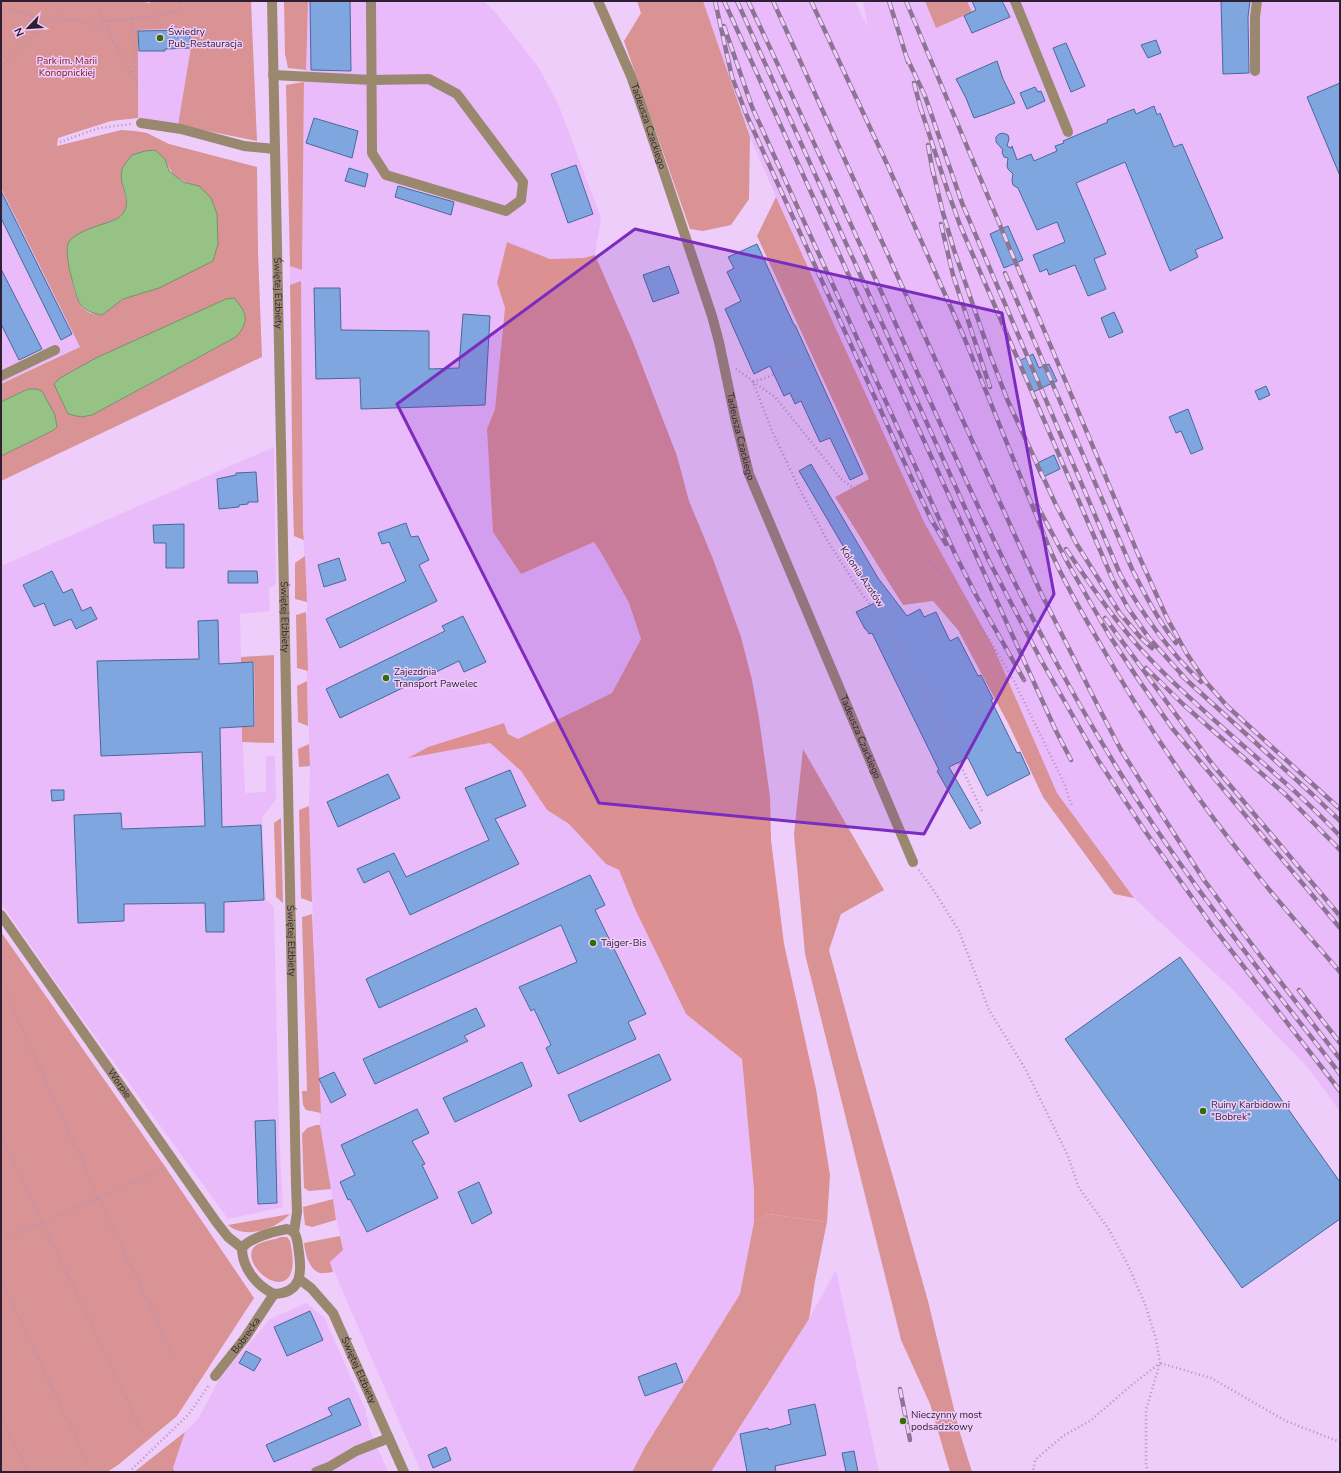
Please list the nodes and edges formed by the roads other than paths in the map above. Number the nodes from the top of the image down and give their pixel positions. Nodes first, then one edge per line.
1 (272, 1) edge
2 (371, 1) edge
3 (598, 1) edge
4 (1016, 1) edge
5 (1257, 1) edge
6 (1255, 71) dead end
7 (273, 75) junction
8 (371, 80) junction
9 (141, 123) road end
10 (1068, 132) dead end
11 (275, 149) junction
12 (55, 350) dead end
13 (1, 376) edge
14 (913, 862) road end
15 (1, 915) edge
16 (294, 1232) junction
17 (242, 1248) junction
18 (299, 1278) junction
19 (274, 1294) junction
20 (215, 1376) road end
21 (389, 1438) junction
22 (316, 1472) edge
23 (404, 1472) edge

1 - 7 street, Świętej Elżbiety
2 - 8 street
3 - 14 street, Tadeusza Czackiego
4 - 10 street
5 - 6 street
7 - 8 street
7 - 11 street, Świętej Elżbiety
8 - 8 street
9 - 11 street
11 - 16 street, Świętej Elżbiety
12 - 13 street
15 - 17 street, Worpie
16 - 17 street
16 - 18 street
17 - 19 street
18 - 19 street
18 - 21 street, Świętej Elżbiety
19 - 20 street, Bobrecka
21 - 22 street
21 - 23 street, Świętej Elżbiety

